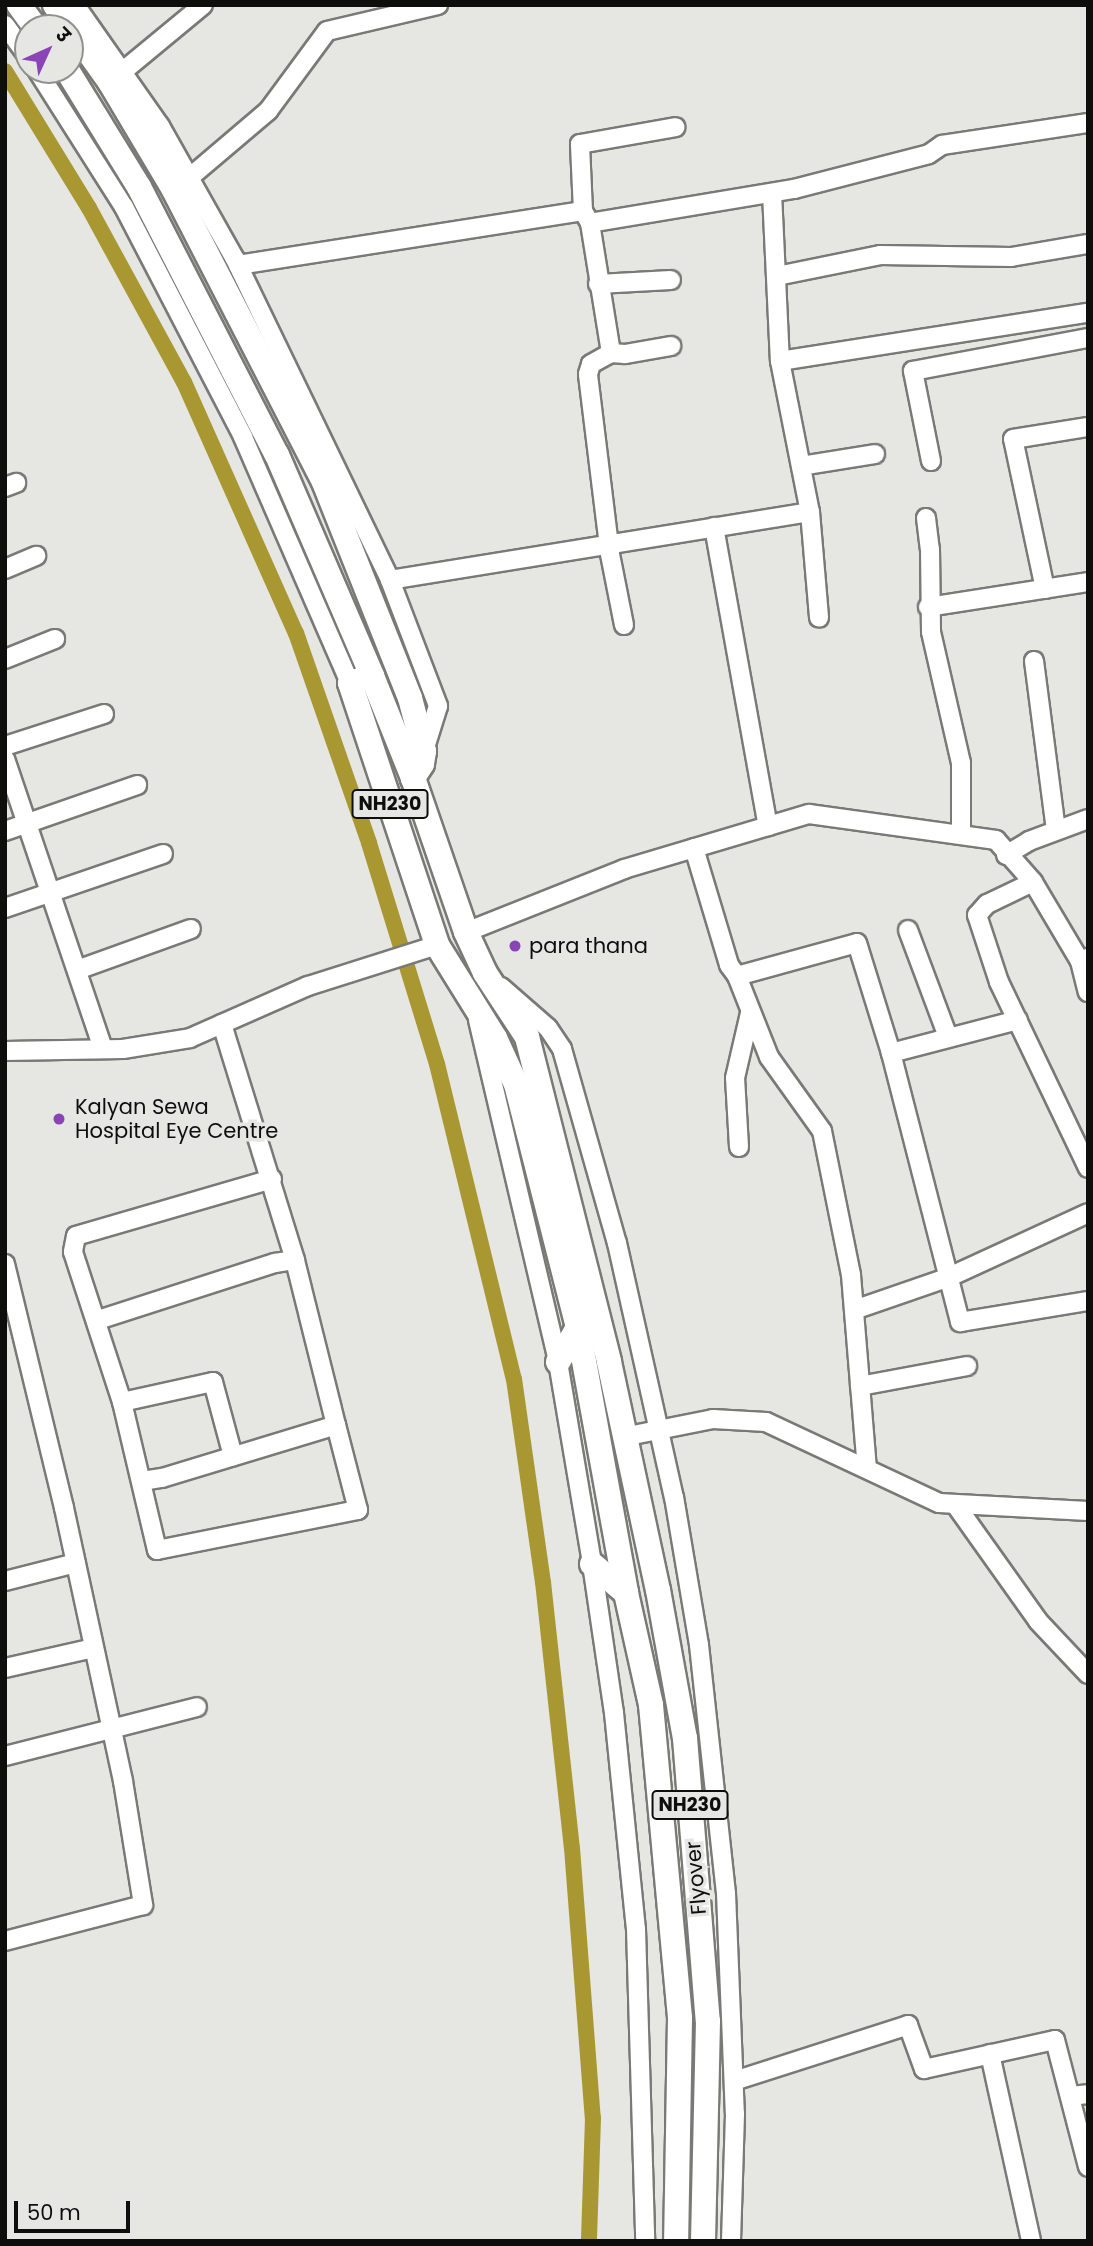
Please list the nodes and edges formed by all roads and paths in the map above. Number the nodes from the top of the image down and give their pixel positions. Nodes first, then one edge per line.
1 (55, 5) edge
2 (75, 5) edge
3 (203, 5) edge
4 (438, 5) edge
5 (122, 72) junction
6 (46, 84) edge
7 (76, 84) edge
8 (1088, 122) edge
9 (676, 127) dead end
10 (189, 178) junction
11 (772, 193) junction
12 (587, 218) junction
13 (1088, 244) edge
14 (238, 265) junction
15 (777, 275) junction
16 (671, 280) dead end
17 (598, 284) junction
18 (1088, 313) edge
19 (1088, 338) edge
20 (906, 340) junction
21 (671, 346) dead end
22 (611, 353) junction
23 (780, 361) junction
24 (913, 372) junction
25 (1088, 427) edge
26 (874, 454) dead end
27 (931, 461) dead end
28 (801, 466) junction
29 (810, 512) junction
30 (926, 518) dead end
31 (714, 527) junction
32 (610, 543) junction
33 (36, 556) dead end
34 (5, 569) edge
35 (390, 580) junction
36 (1088, 582) edge
37 (1045, 589) junction
38 (928, 607) junction
39 (819, 618) dead end
40 (624, 625) dead end
41 (55, 639) dead end
42 (5, 659) edge
43 (1034, 660) dead end
44 (361, 680) junction
45 (104, 713) dead end
46 (5, 746) edge
47 (424, 751) junction
48 (5, 759) edge
49 (413, 778) junction
50 (137, 785) dead end
51 (1088, 819) edge
52 (29, 823) junction
53 (768, 827) junction
54 (5, 831) edge
55 (1056, 831) junction
56 (961, 835) junction
57 (694, 848) junction
58 (163, 855) dead end
59 (1006, 855) junction
60 (1033, 882) junction
61 (51, 890) junction
62 (5, 908) edge
63 (191, 929) dead end
64 (908, 930) dead end
65 (466, 932) junction
66 (437, 945) junction
67 (1084, 960) edge
68 (77, 970) junction
69 (485, 973) junction
70 (737, 976) junction
71 (1088, 992) edge
72 (474, 1005) junction
73 (750, 1013) junction
74 (1018, 1020) junction
75 (222, 1024) junction
76 (948, 1037) junction
77 (103, 1049) junction
78 (5, 1051) edge
79 (891, 1053) junction
80 (739, 1147) dead end
81 (1088, 1168) edge
82 (272, 1179) junction
83 (1088, 1213) edge
84 (295, 1260) junction
85 (7, 1275) edge
86 (947, 1278) junction
87 (1088, 1301) edge
88 (854, 1310) junction
89 (98, 1320) junction
90 (578, 1328) junction
91 (558, 1362) junction
92 (967, 1366) dead end
93 (860, 1386) junction
94 (122, 1402) junction
95 (336, 1425) junction
96 (659, 1430) junction
97 (623, 1437) junction
98 (233, 1456) junction
99 (867, 1468) junction
100 (142, 1481) junction
101 (955, 1504) junction
102 (1088, 1511) edge
103 (76, 1563) junction
104 (592, 1564) junction
105 (5, 1581) edge
106 (626, 1593) junction
107 (94, 1648) junction
108 (5, 1668) edge
109 (1088, 1675) edge
110 (197, 1707) dead end
111 (112, 1731) junction
112 (5, 1756) edge
113 (5, 1941) edge
114 (990, 2054) junction
115 (734, 2081) junction
116 (1079, 2095) edge
117 (1088, 2167) edge
118 (645, 2241) edge
119 (676, 2241) edge
120 (703, 2241) edge
121 (731, 2241) edge
122 (1031, 2241) edge

1 - 47 highway
2 - 5 street
3 - 5 street
4 - 10 street
5 - 10 street
6 - 44 street
7 - 44 highway, NH230
8 - 11 street
9 - 12 street
10 - 14 street
11 - 12 street
11 - 15 street
12 - 14 street
12 - 17 street
13 - 15 street
14 - 35 street
15 - 23 street
16 - 17 street
17 - 22 street
18 - 20 street
19 - 24 street
20 - 23 street
20 - 24 street
21 - 22 street
22 - 32 street
23 - 28 street
24 - 27 street
25 - 37 street
26 - 28 street
28 - 29 street
29 - 31 street
29 - 39 street
30 - 38 street
31 - 32 street
31 - 53 street
32 - 35 street
32 - 40 street
33 - 34 street
35 - 47 street
36 - 37 street
37 - 38 street
38 - 56 street
41 - 42 street
43 - 55 street
44 - 49 highway
44 - 66 highway, NH230
45 - 46 street
47 - 49 highway, NH230
48 - 52 street
49 - 65 highway, NH230
50 - 52 street
51 - 55 street
52 - 54 street
52 - 61 street
53 - 56 street
53 - 57 street
55 - 59 street
56 - 59 street
57 - 65 street
57 - 70 street
58 - 61 street
59 - 60 street
60 - 67 street
60 - 74 street
61 - 62 street
61 - 68 street
63 - 68 street
64 - 76 street
65 - 69 highway, NH230
66 - 72 highway, NH230
66 - 75 street
67 - 71 street
68 - 77 street
69 - 96 street
69 - 97 highway, NH230
70 - 73 street
70 - 79 street
72 - 90 highway, NH230
72 - 91 street
73 - 80 street
73 - 88 street
74 - 76 street
74 - 81 street
75 - 77 street
75 - 82 street
76 - 79 street
77 - 78 street
79 - 86 street
82 - 84 street
82 - 89 street
83 - 86 street
84 - 89 street
84 - 95 street
85 - 103 street
86 - 87 street
86 - 88 street
88 - 93 street
89 - 94 street
90 - 91 highway
90 - 106 highway, NH230
91 - 104 street
92 - 93 street
93 - 99 street
94 - 98 street
94 - 100 street
95 - 98 street
95 - 100 street
96 - 97 street
96 - 99 street
96 - 115 street
97 - 120 highway, Flyover / NH230
98 - 100 street
99 - 101 street
101 - 102 street
101 - 109 street
103 - 105 street
103 - 107 street
104 - 106 highway
104 - 118 street
106 - 119 highway, Flyover / NH230
107 - 108 street
107 - 111 street
110 - 111 street
111 - 112 street
111 - 113 street
114 - 115 street
114 - 116 street
114 - 122 street
115 - 121 street
116 - 117 street

